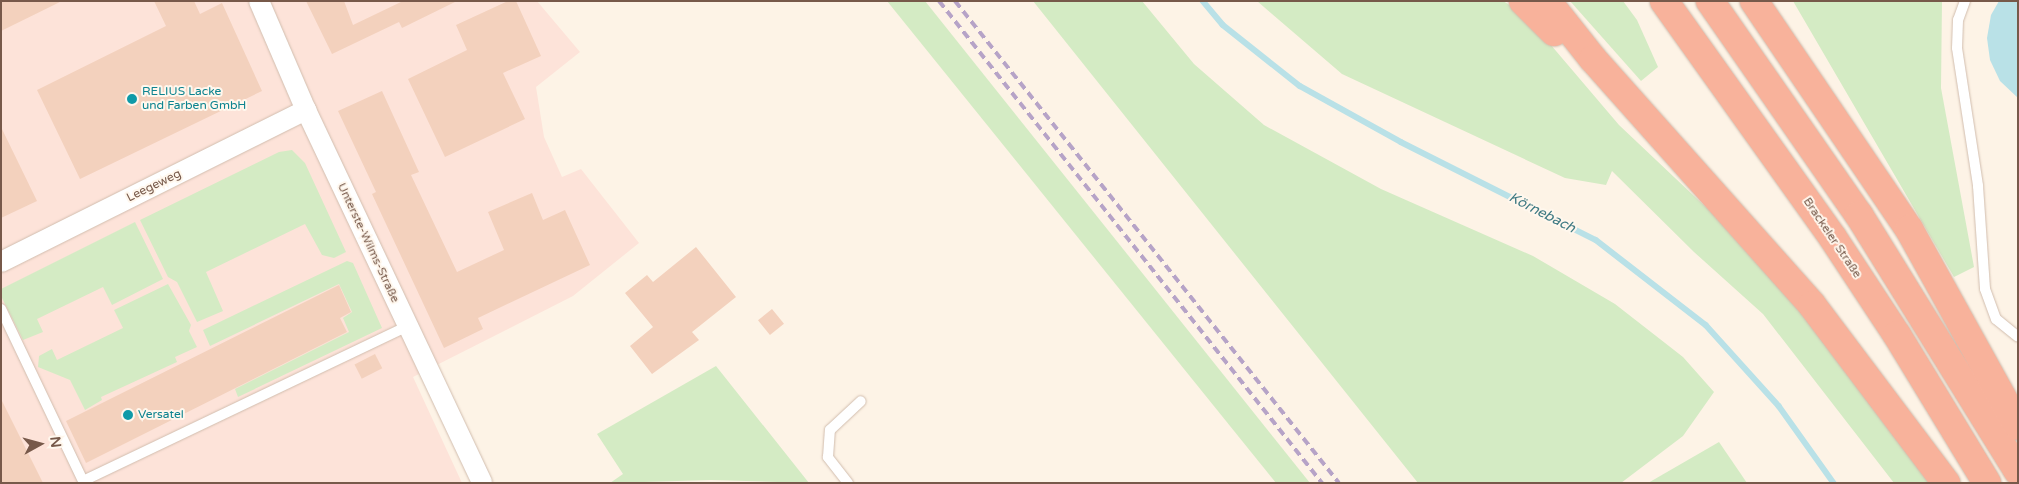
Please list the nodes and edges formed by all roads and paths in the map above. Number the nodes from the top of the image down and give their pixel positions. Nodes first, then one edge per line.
1 (259, 1) edge
2 (1523, 1) edge
3 (1547, 1) edge
4 (1664, 1) edge
5 (1710, 1) edge
6 (1754, 1) edge
7 (1770, 1) edge
8 (1965, 1) edge
9 (1593, 59) junction
10 (1797, 62) junction
11 (306, 110) junction
12 (1, 262) edge
13 (1, 309) edge
14 (408, 326) junction
15 (2018, 337) edge
16 (861, 402) dead end
17 (2018, 426) edge
18 (2018, 471) edge
19 (482, 483) edge
20 (848, 483) edge
21 (1946, 483) edge
22 (1987, 483) edge

1 - 11 street, Unterste-Wilms-Straße
2 - 9 highway
3 - 9 highway
4 - 22 highway, Brackeler Straße
5 - 18 highway
6 - 10 highway
7 - 10 highway
8 - 15 lane
9 - 21 highway
10 - 17 highway
11 - 12 street, Leegeweg
11 - 14 street, Unterste-Wilms-Straße
13 - 14 lane
14 - 19 street, Unterste-Wilms-Straße
16 - 20 lane

